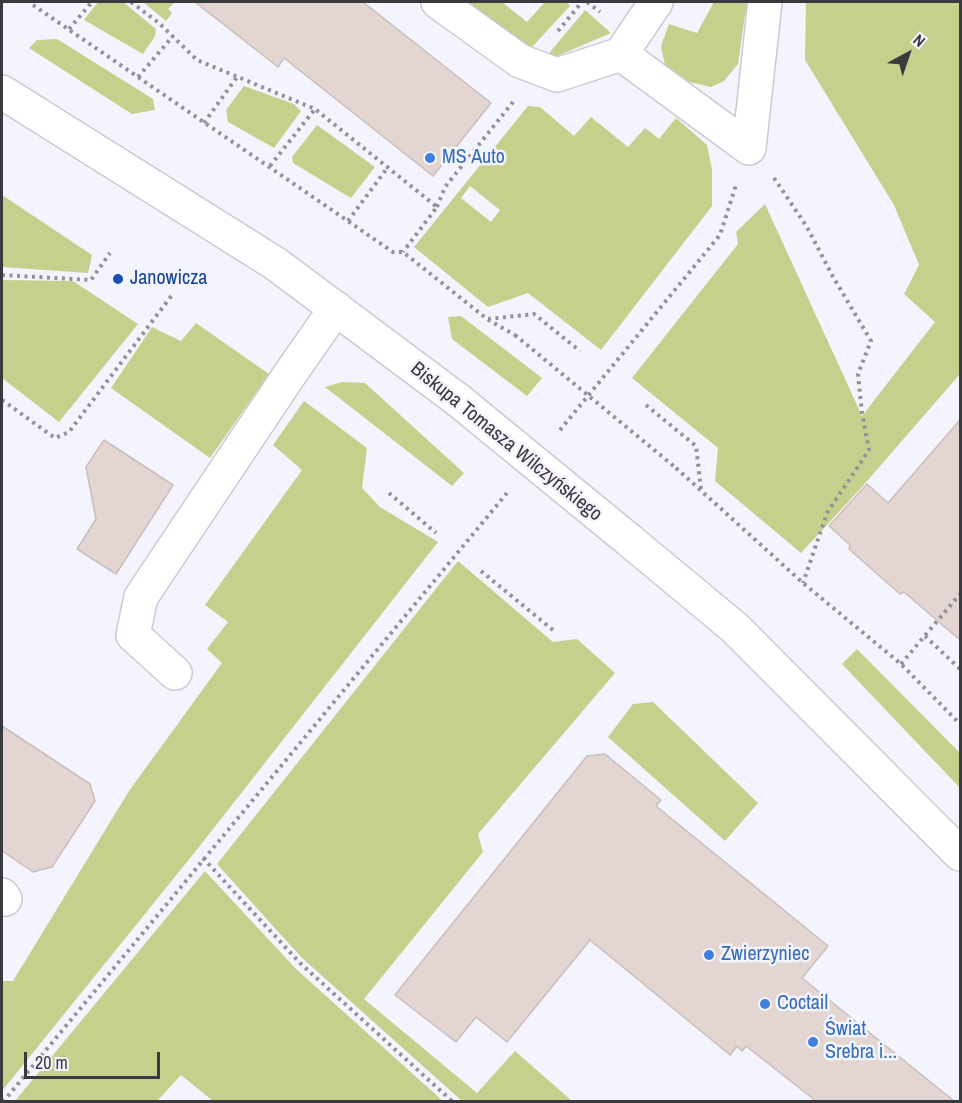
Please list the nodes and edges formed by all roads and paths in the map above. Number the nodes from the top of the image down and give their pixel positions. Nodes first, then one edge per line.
1 (92, 2) edge
2 (131, 2) edge
3 (438, 2) edge
4 (656, 2) edge
5 (765, 2) edge
6 (33, 5) dead end
7 (69, 29) junction
8 (173, 36) junction
9 (621, 54) junction
10 (531, 65) junction
11 (138, 77) junction
12 (237, 77) junction
13 (2, 92) edge
14 (315, 109) junction
15 (204, 123) junction
16 (749, 148) junction
17 (270, 166) junction
18 (388, 167) junction
19 (437, 207) junction
20 (348, 221) junction
21 (403, 252) junction
22 (110, 253) dead end
23 (2, 275) edge
24 (172, 295) dead end
25 (336, 308) junction
26 (487, 319) junction
27 (580, 351) dead end
28 (608, 373) dead end
29 (2, 400) edge
30 (646, 405) dead end
31 (701, 489) junction
32 (389, 493) dead end
33 (436, 533) dead end
34 (470, 537) dead end
35 (482, 571) dead end
36 (803, 583) junction
37 (960, 594) edge
38 (553, 630) dead end
39 (925, 636) junction
40 (901, 664) junction
41 (960, 669) edge
42 (175, 673) dead end
43 (960, 724) edge
44 (960, 854) edge
45 (203, 858) junction
46 (3, 1101) edge
47 (453, 1101) edge

1 - 7 path
2 - 8 path
3 - 10 street
4 - 9 street
5 - 16 street
6 - 7 path
7 - 11 path
8 - 11 path
8 - 12 path
9 - 10 street
9 - 16 street
10 - 19 path
11 - 15 path
12 - 14 path
12 - 15 path
13 - 25 street, Biskupa Tomasza Wilczyńskiego
14 - 17 path
14 - 18 path
15 - 17 path
16 - 28 path
16 - 36 path
17 - 20 path
18 - 19 path
18 - 20 path
19 - 21 path
20 - 21 path
21 - 26 path
22 - 23 path
24 - 29 path
25 - 42 street
25 - 44 street, Biskupa Tomasza Wilczyńskiego, bridge
26 - 27 path
26 - 31 path, bridge
30 - 31 path
31 - 36 path
32 - 33 path
34 - 45 path
35 - 38 path
36 - 40 path
37 - 39 path
39 - 40 path
39 - 41 path
40 - 43 path
45 - 46 path
45 - 47 path

